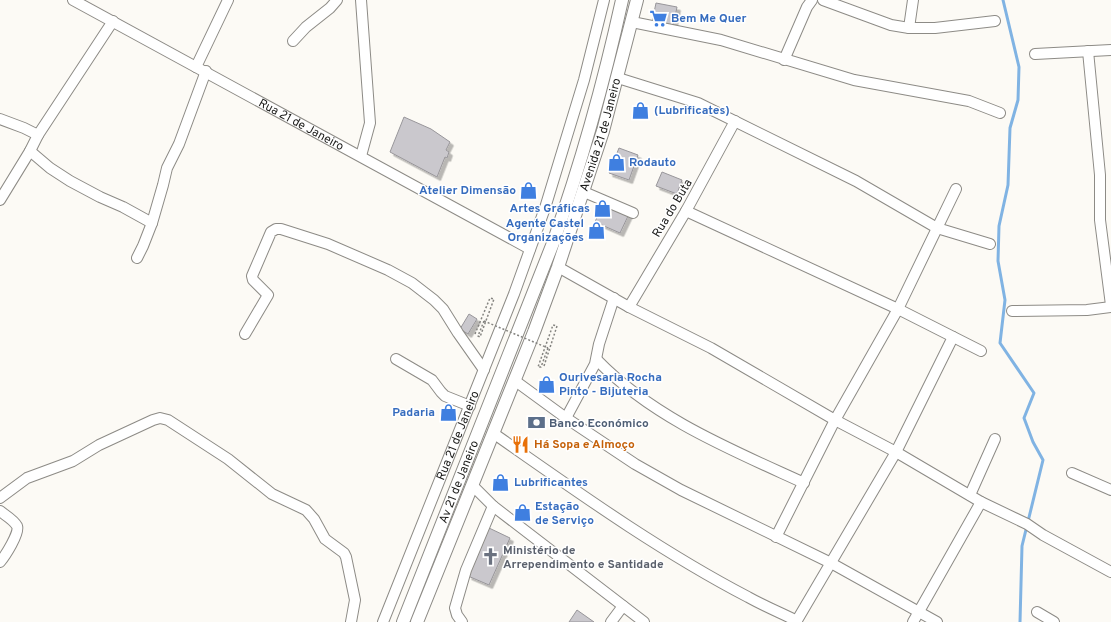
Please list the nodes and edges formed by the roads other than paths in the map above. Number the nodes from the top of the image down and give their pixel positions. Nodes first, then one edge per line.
1 (73, 0) edge
2 (228, 0) edge
3 (337, 0) edge
4 (361, 0) edge
5 (604, 0) edge
6 (622, 0) edge
7 (637, 0) edge
8 (812, 0) edge
9 (823, 0) edge
10 (913, 0) edge
11 (112, 21) junction
12 (995, 21) dead end
13 (632, 22) junction
14 (909, 28) junction
15 (293, 41) dead end
16 (1111, 50) edge
17 (1088, 51) junction
18 (1035, 54) dead end
19 (784, 60) junction
20 (196, 67) junction
21 (206, 71) junction
22 (618, 78) junction
23 (1000, 113) dead end
24 (0, 118) edge
25 (735, 121) junction
26 (38, 135) junction
27 (30, 151) junction
28 (361, 156) junction
29 (956, 189) dead end
30 (584, 192) junction
31 (0, 200) edge
32 (686, 211) junction
33 (633, 213) dead end
34 (152, 223) junction
35 (937, 228) junction
36 (990, 244) dead end
37 (530, 249) junction
38 (137, 258) dead end
39 (558, 267) junction
40 (614, 298) junction
41 (1111, 306) edge
42 (629, 307) junction
43 (898, 309) junction
44 (1012, 311) dead end
45 (245, 334) dead end
46 (953, 337) junction
47 (514, 341) joint
48 (981, 351) dead end
49 (396, 359) dead end
50 (597, 360) junction
51 (484, 370) junction
52 (514, 380) junction
53 (470, 406) junction
54 (566, 418) junction
55 (835, 420) junction
56 (493, 433) junction
57 (995, 439) dead end
58 (896, 452) junction
59 (1072, 473) dead end
60 (804, 483) junction
61 (472, 485) junction
62 (1111, 490) edge
63 (970, 495) junction
64 (0, 498) edge
65 (981, 502) junction
66 (493, 506) junction
67 (0, 511) edge
68 (776, 537) junction
69 (0, 562) edge
70 (831, 563) junction
71 (1111, 572) edge
72 (623, 606) junction
73 (919, 612) junction
74 (1037, 612) dead end
75 (351, 622) edge
76 (383, 622) edge
77 (403, 622) edge
78 (418, 622) edge
79 (462, 622) edge
80 (611, 622) edge
81 (644, 622) edge
82 (797, 622) edge
83 (913, 622) edge
84 (937, 622) edge
85 (1054, 622) edge

1 - 11 street, Rua 21 de Janeiro
2 - 20 street
3 - 15 street
4 - 28 street
5 - 37 street, Rua 21 de Janeiro
6 - 47 main road, Avenida 21 de Janeiro
7 - 13 main road, Avenida 21 de Janeiro
8 - 19 street
9 - 14 street
10 - 14 street
11 - 20 street, Rua 21 de Janeiro
11 - 26 street
12 - 14 street
13 - 19 street
13 - 22 main road, Avenida 21 de Janeiro
16 - 17 street
17 - 18 street
17 - 41 street
19 - 23 street
20 - 21 street, Rua 21 de Janeiro
21 - 28 street, Rua 21 de Janeiro
21 - 34 street
22 - 25 street
22 - 30 main road, Avenida 21 de Janeiro
24 - 26 street
25 - 32 street, Rua do Buta
25 - 35 street
26 - 27 street
27 - 31 street
27 - 34 street
28 - 37 street, Rua 21 de Janeiro
29 - 35 street
30 - 33 street
30 - 39 main road, Avenida 21 de Janeiro
32 - 42 street, Rua do Buta
32 - 43 street
34 - 38 street
35 - 36 street
35 - 43 street
37 - 51 street, Rua 21 de Janeiro
39 - 40 street
39 - 52 main road
40 - 42 street
40 - 50 street
41 - 44 street
42 - 55 street
43 - 46 street
43 - 55 street
45 - 51 street
46 - 48 street
46 - 58 street
47 - 77 main road, Av 21 de Janeiro
49 - 53 street
50 - 54 street
50 - 60 street
51 - 53 street, Rua 21 de Janeiro
52 - 54 street
52 - 56 main road
53 - 76 street, Rua 21 de Janeiro
54 - 68 street
55 - 58 street
55 - 60 street
56 - 61 main road
56 - 82 street
57 - 63 street
58 - 63 street
58 - 70 street
59 - 62 street
60 - 68 street
61 - 66 street
61 - 78 main road
63 - 65 street
64 - 75 street
65 - 71 street
65 - 73 street
66 - 72 street
66 - 79 street
67 - 69 street
68 - 70 street
70 - 73 street
70 - 82 street
72 - 80 street
72 - 81 street
73 - 83 street
73 - 84 street
74 - 85 street

